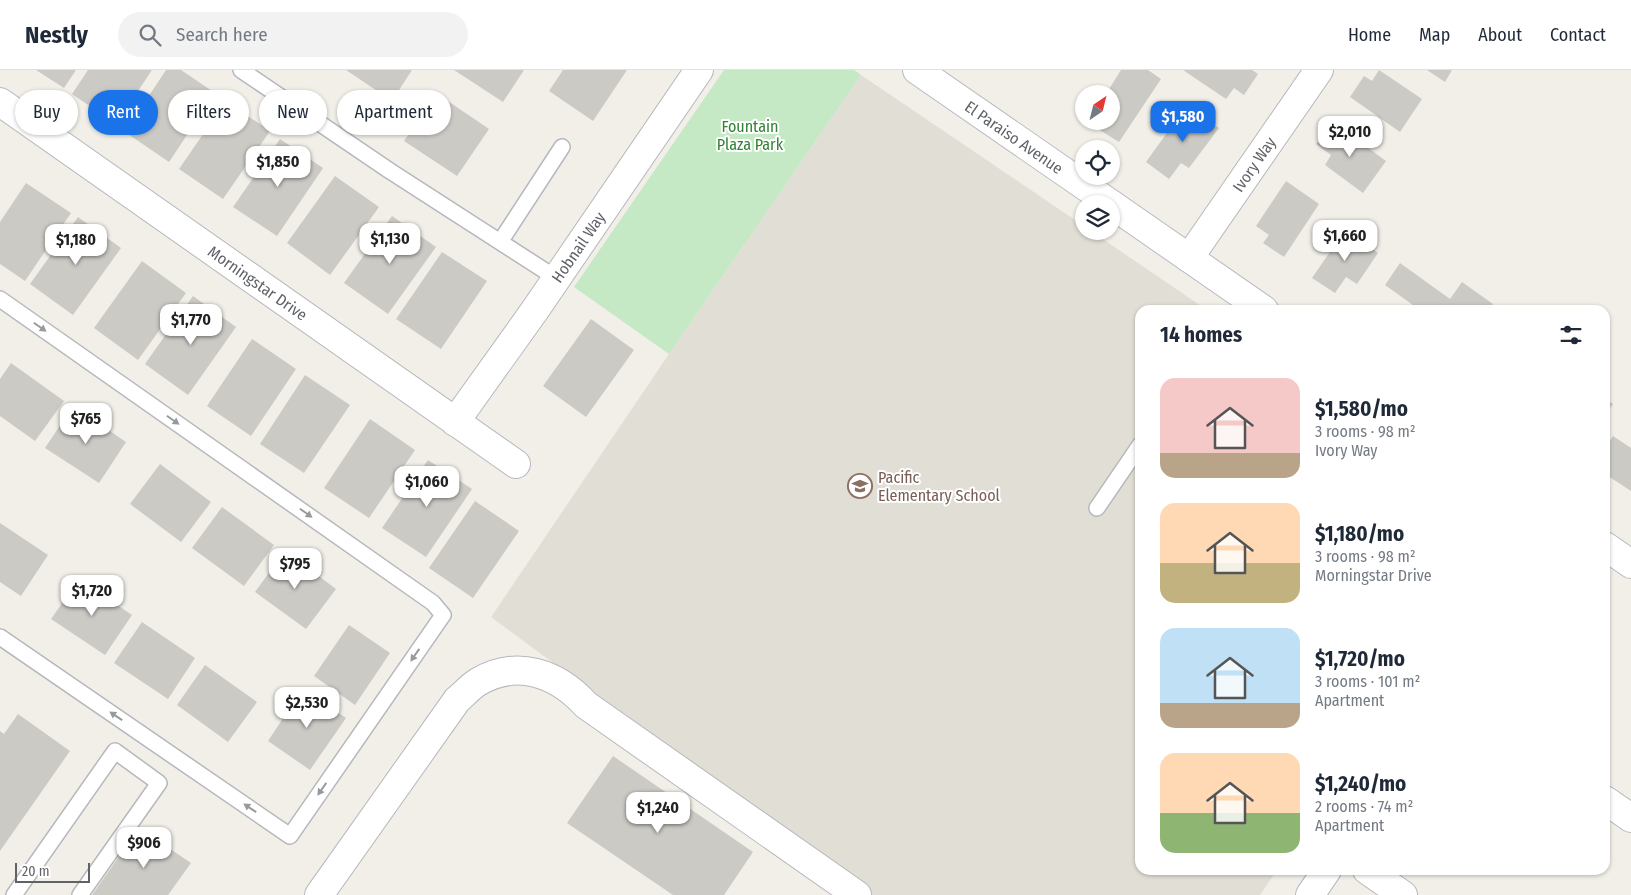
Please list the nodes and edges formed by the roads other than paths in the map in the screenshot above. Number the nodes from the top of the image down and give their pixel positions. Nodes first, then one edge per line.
1 (241, 70) edge
2 (699, 70) edge
3 (917, 70) edge
4 (1319, 70) edge
5 (0, 102) edge
6 (562, 147) dead end
7 (1098, 195) edge
8 (1120, 210) edge
9 (500, 242) junction
10 (1189, 258) junction
11 (556, 278) junction
12 (0, 299) edge
13 (1247, 305) edge
14 (455, 422) junction
15 (1135, 452) edge
16 (516, 464) dead end
17 (1097, 508) dead end
18 (1610, 549) edge
19 (1631, 564) edge
20 (0, 637) edge
21 (1610, 803) edge
22 (1631, 818) edge
23 (1324, 875) edge
24 (1374, 875) edge
25 (14, 895) edge
26 (80, 895) edge
27 (319, 895) edge
28 (857, 895) edge
29 (1310, 895) edge
30 (1403, 895) edge

1 - 9 lane
2 - 11 street, Hobnail Way
3 - 7 street, El Paraiso Avenue
4 - 10 street, Ivory Way
5 - 14 street, Morningstar Drive
6 - 9 lane
8 - 10 street, El Paraiso Avenue
9 - 11 lane
10 - 13 street, El Paraiso Avenue
11 - 14 street, Hobnail Way
12 -> 20 lane
14 - 16 street, Morningstar Drive
15 - 17 lane
18 - 19 street
21 - 22 street
23 - 29 street
24 - 30 street
25 - 26 lane
27 - 28 street

